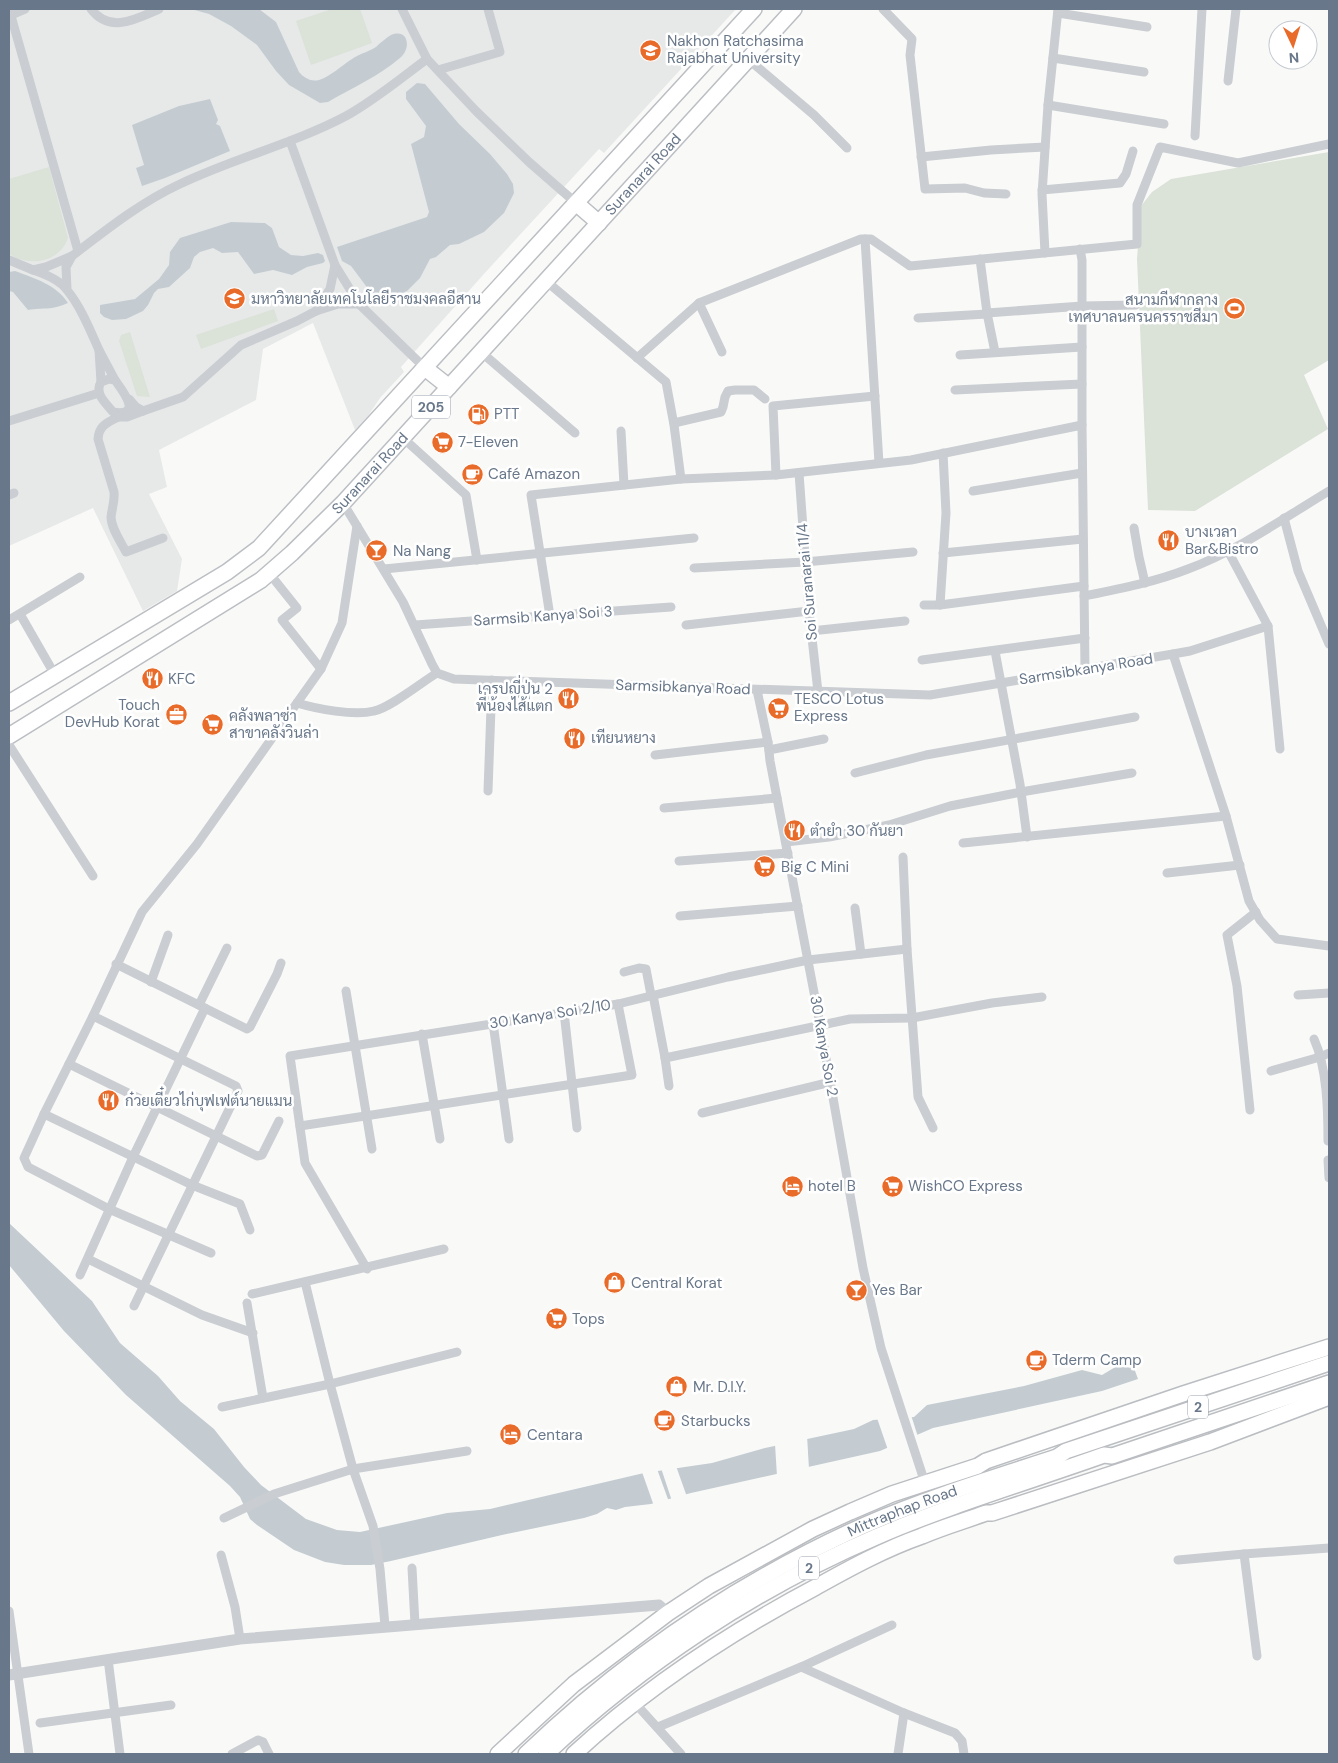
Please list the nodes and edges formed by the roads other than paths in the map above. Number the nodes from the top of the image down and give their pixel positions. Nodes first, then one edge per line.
1 (25, 9) edge
2 (91, 9) edge
3 (159, 9) edge
4 (402, 9) edge
5 (488, 9) edge
6 (754, 9) edge
7 (794, 9) edge
8 (883, 9) edge
9 (1202, 9) edge
10 (1236, 9) edge
11 (1058, 11) edge
12 (10, 12) edge
13 (1147, 27) dead end
14 (1053, 58) junction
15 (427, 59) junction
16 (748, 59) junction
17 (438, 70) junction
18 (1144, 72) dead end
19 (1228, 81) dead end
20 (1048, 105) junction
21 (1164, 124) dead end
22 (1195, 136) dead end
23 (290, 141) junction
24 (1329, 144) edge
25 (1045, 147) junction
26 (847, 148) dead end
27 (1133, 151) dead end
28 (921, 157) junction
29 (1042, 190) junction
30 (1006, 194) dead end
31 (576, 203) junction
32 (599, 223) junction
33 (865, 239) junction
34 (1080, 249) junction
35 (1046, 252) junction
36 (75, 253) junction
37 (980, 259) junction
38 (9, 260) edge
39 (335, 265) junction
40 (33, 270) junction
41 (546, 281) junction
42 (67, 289) junction
43 (698, 303) junction
44 (359, 304) junction
45 (1136, 305) dead end
46 (1082, 306) junction
47 (316, 311) junction
48 (987, 314) junction
49 (918, 318) dead end
50 (1082, 347) junction
51 (99, 350) junction
52 (482, 352) junction
53 (722, 352) dead end
54 (995, 352) junction
55 (960, 355) dead end
56 (637, 358) junction
57 (425, 368) junction
58 (115, 380) junction
59 (101, 382) junction
60 (1082, 384) junction
61 (449, 387) junction
62 (955, 390) dead end
63 (99, 393) junction
64 (875, 396) junction
65 (129, 399) junction
66 (765, 399) dead end
67 (143, 411) junction
68 (116, 415) junction
69 (9, 421) edge
70 (674, 422) junction
71 (1082, 424) junction
72 (621, 431) dead end
73 (575, 433) dead end
74 (402, 438) junction
75 (943, 453) junction
76 (879, 463) junction
77 (799, 473) junction
78 (1082, 473) junction
79 (776, 475) junction
80 (681, 479) junction
81 (624, 485) junction
82 (973, 491) dead end
83 (1329, 491) edge
84 (343, 503) junction
85 (1284, 518) junction
86 (357, 526) junction
87 (1134, 528) dead end
88 (163, 538) dead end
89 (694, 538) dead end
90 (1083, 539) junction
91 (1228, 551) junction
92 (913, 552) dead end
93 (943, 553) junction
94 (540, 554) junction
95 (477, 560) junction
96 (805, 562) junction
97 (694, 568) dead end
98 (384, 569) junction
99 (269, 573) junction
100 (80, 577) dead end
101 (1145, 583) junction
102 (1084, 586) junction
103 (1084, 596) junction
104 (924, 605) dead end
105 (940, 605) junction
106 (671, 607) dead end
107 (809, 611) junction
108 (20, 614) junction
109 (550, 616) junction
110 (9, 620) edge
111 (905, 621) dead end
112 (415, 625) junction
113 (686, 625) dead end
114 (1268, 626) junction
115 (811, 631) junction
116 (1085, 638) junction
117 (1329, 644) edge
118 (995, 651) junction
119 (1173, 654) junction
120 (922, 660) dead end
121 (321, 669) junction
122 (1085, 669) junction
123 (437, 673) junction
124 (55, 675) junction
125 (492, 680) junction
126 (1000, 683) junction
127 (757, 690) junction
128 (818, 692) junction
129 (9, 703) edge
130 (298, 703) junction
131 (1135, 717) dead end
132 (9, 736) edge
133 (824, 739) dead end
134 (1011, 739) junction
135 (9, 745) edge
136 (769, 746) junction
137 (1280, 749) dead end
138 (655, 755) dead end
139 (855, 773) dead end
140 (1132, 773) dead end
141 (488, 791) dead end
142 (1021, 792) junction
143 (777, 798) junction
144 (664, 808) dead end
145 (1226, 816) junction
146 (1027, 837) junction
147 (786, 842) junction
148 (963, 843) dead end
149 (788, 853) junction
150 (903, 857) dead end
151 (679, 861) dead end
152 (1240, 865) junction
153 (1167, 873) dead end
154 (93, 876) dead end
155 (798, 906) junction
156 (856, 908) dead end
157 (1256, 912) junction
158 (680, 916) dead end
159 (168, 935) dead end
160 (1329, 946) edge
161 (227, 948) dead end
162 (907, 949) junction
163 (861, 954) junction
164 (808, 960) junction
165 (281, 963) dead end
166 (116, 964) junction
167 (624, 972) dead end
168 (151, 982) junction
169 (346, 991) dead end
170 (1329, 993) edge
171 (652, 995) junction
172 (1298, 995) dead end
173 (1042, 996) dead end
174 (618, 1004) junction
175 (202, 1006) junction
176 (564, 1012) junction
177 (93, 1016) junction
178 (912, 1018) junction
179 (493, 1023) junction
180 (820, 1024) junction
181 (422, 1034) junction
182 (1314, 1039) dead end
183 (355, 1045) junction
184 (1325, 1055) edge
185 (665, 1058) junction
186 (182, 1059) junction
187 (69, 1064) junction
188 (1271, 1071) dead end
189 (831, 1082) junction
190 (572, 1084) junction
191 (670, 1086) dead end
192 (502, 1095) junction
193 (434, 1105) junction
194 (157, 1108) junction
195 (1250, 1110) dead end
196 (702, 1113) dead end
197 (44, 1114) junction
198 (366, 1115) junction
199 (279, 1121) dead end
200 (300, 1126) junction
201 (578, 1128) dead end
202 (933, 1128) dead end
203 (215, 1136) junction
204 (440, 1139) dead end
205 (509, 1139) dead end
206 (1328, 1141) edge
207 (372, 1149) dead end
208 (133, 1157) junction
209 (1328, 1160) dead end
210 (1329, 1178) edge
211 (192, 1185) junction
212 (109, 1209) junction
213 (250, 1230) dead end
214 (169, 1236) junction
215 (444, 1249) dead end
216 (211, 1253) dead end
217 (88, 1259) junction
218 (367, 1268) junction
219 (80, 1275) dead end
220 (304, 1282) junction
221 (144, 1287) junction
222 (252, 1294) dead end
223 (247, 1303) dead end
224 (134, 1306) dead end
225 (253, 1333) junction
226 (1329, 1346) edge
227 (457, 1352) dead end
228 (1329, 1363) edge
229 (1329, 1383) edge
230 (330, 1384) junction
231 (1329, 1397) edge
232 (263, 1398) junction
233 (222, 1408) dead end
234 (467, 1451) dead end
235 (1066, 1451) junction
236 (1112, 1456) junction
237 (978, 1466) junction
238 (354, 1469) junction
239 (925, 1483) junction
240 (986, 1513) junction
241 (224, 1518) dead end
242 (1329, 1548) edge
243 (1244, 1554) junction
244 (221, 1555) dead end
245 (1178, 1560) dead end
246 (412, 1568) dead end
247 (9, 1611) edge
248 (668, 1613) junction
249 (415, 1624) junction
250 (892, 1625) dead end
251 (385, 1626) junction
252 (240, 1638) junction
253 (1257, 1656) dead end
254 (108, 1659) junction
255 (801, 1667) junction
256 (13, 1675) edge
257 (635, 1703) junction
258 (171, 1705) dead end
259 (114, 1713) junction
260 (904, 1713) junction
261 (40, 1723) dead end
262 (658, 1727) junction
263 (29, 1754) edge
264 (120, 1754) edge
265 (232, 1754) edge
266 (269, 1754) edge
267 (498, 1754) edge
268 (526, 1754) edge
269 (546, 1754) edge
270 (574, 1754) edge
271 (681, 1754) edge
272 (898, 1754) edge
273 (964, 1754) edge

1 - 12 street
2 - 3 street
4 - 15 street
5 - 17 street
6 - 31 main road, Suranarai Road / 205
7 - 16 main road, Suranarai Road / 205
8 - 28 street
9 - 22 street
10 - 19 street
11 - 13 street
11 - 14 street
12 - 36 street
14 - 18 street
14 - 20 street
15 - 17 street
15 - 23 street
16 - 26 street
16 - 32 main road, Suranarai Road / 205
17 - 31 street
20 - 21 street
20 - 25 street
23 - 36 street
23 - 39 street
24 - 34 street
25 - 28 street
25 - 29 street
27 - 29 street
28 - 30 street
29 - 35 street
31 - 32 main road
31 - 57 main road, Suranarai Road / 205
32 - 41 main road, Suranarai Road / 205
33 - 37 street
33 - 43 street
33 - 64 street
34 - 35 street
34 - 46 street
35 - 37 street
36 - 40 street
36 - 42 street
37 - 48 street
38 - 40 street
39 - 44 street
39 - 47 street
40 - 42 street
41 - 52 main road, Suranarai Road / 205
41 - 56 street
42 - 51 street
43 - 53 street
43 - 56 street
44 - 47 street
44 - 57 street
45 - 46 street
46 - 48 street
46 - 50 street
47 - 67 street
48 - 49 street
48 - 54 street
50 - 54 street
50 - 60 street
51 - 58 street
51 - 59 street
52 - 61 main road, Suranarai Road / 205
52 - 73 street
54 - 55 street
56 - 70 street
57 - 61 main road
57 - 124 main road, Suranarai Road / 205
58 - 59 street
58 - 65 street
59 - 63 street
60 - 62 street
60 - 71 street
61 - 74 main road, Suranarai Road / 205
63 - 68 street
63 - 69 street
64 - 76 street
64 - 79 street
65 - 67 street
65 - 68 street
66 - 70 street
67 - 68 street
68 - 88 street
70 - 80 street
71 - 75 street
71 - 78 street
72 - 81 street
74 - 84 main road, Suranarai Road / 205
74 - 95 street
75 - 76 street
75 - 93 street
76 - 77 street
77 - 79 street
77 - 96 street, Soi Suranarai 11/4
78 - 82 street
78 - 90 street
79 - 80 street
80 - 81 street
81 - 94 street
83 - 85 street
84 - 86 street
84 - 99 main road, Suranarai Road / 205
85 - 91 street
85 - 117 street
86 - 98 street
86 - 121 street
87 - 101 street
89 - 94 street
90 - 93 street
90 - 102 street
91 - 101 street
91 - 114 street
92 - 96 street
93 - 105 street
94 - 95 street
94 - 109 street
95 - 98 street
96 - 97 street
96 - 107 street, Soi Suranarai 11/4
98 - 112 street
99 - 121 street
99 - 132 main road, Suranarai Road / 205
100 - 108 street
101 - 103 street
102 - 103 street
102 - 105 street
103 - 116 street
104 - 105 street
106 - 109 street, Sarmsib Kanya Soi 3
107 - 113 street
107 - 115 street, Soi Suranarai 11/4
108 - 110 street
108 - 124 street
109 - 112 street, Sarmsib Kanya Soi 3
111 - 115 street
112 - 123 street
114 - 119 street, Sarmsibkanya Road
114 - 137 street
115 - 128 street, Soi Suranarai 11/4
116 - 118 street
116 - 122 street
118 - 120 street
118 - 126 street
119 - 122 street, Sarmsibkanya Road
119 - 145 street
121 - 130 street
122 - 126 street, Sarmsibkanya Road
123 - 125 street, Sarmsibkanya Road
123 - 130 street
124 - 129 main road, Suranarai Road / 205
125 - 127 street, Sarmsibkanya Road
125 - 141 street
126 - 128 street, Sarmsibkanya Road
126 - 134 street
127 - 128 street, Sarmsibkanya Road
127 - 136 street, 30 Kanya Soi 2
130 - 166 street
131 - 134 street
133 - 136 street
134 - 139 street
134 - 142 street
135 - 154 street
136 - 138 street
136 - 143 street, 30 Kanya Soi 2
140 - 142 street
142 - 146 street
142 - 147 street
143 - 144 street
143 - 147 street, 30 Kanya Soi 2
145 - 146 street
145 - 152 street
146 - 148 street
147 - 149 street, 30 Kanya Soi 2
149 - 151 street
149 - 155 street, 30 Kanya Soi 2
150 - 162 street
152 - 153 street
152 - 157 street
155 - 158 street
155 - 164 street, 30 Kanya Soi 2
156 - 163 street
157 - 160 street
157 - 195 street
159 - 168 street
161 - 175 street
162 - 163 street, 30 Kanya Soi 2/10
162 - 178 street
163 - 164 street, 30 Kanya Soi 2/10
164 - 171 street, 30 Kanya Soi 2/10
164 - 180 street, 30 Kanya Soi 2
165 - 175 street
166 - 168 street
166 - 177 street
167 - 171 street
168 - 175 street
169 - 183 street
170 - 172 street
171 - 174 street, 30 Kanya Soi 2/10
171 - 185 street
173 - 178 street
174 - 176 street, 30 Kanya Soi 2/10
174 - 190 street
175 - 186 street
176 - 179 street, 30 Kanya Soi 2/10
176 - 190 street
177 - 186 street
177 - 187 street
178 - 180 street
178 - 202 street
179 - 181 street, 30 Kanya Soi 2/10
179 - 192 street
180 - 185 street
180 - 189 street, 30 Kanya Soi 2
181 - 183 street, 30 Kanya Soi 2/10
181 - 193 street
182 - 184 street
183 - 198 street
183 - 200 street, 30 Kanya Soi 2/10
184 - 188 street
184 - 206 street
185 - 191 street
186 - 194 street
186 - 203 street
187 - 194 street
187 - 197 street
189 - 196 street
189 - 239 street, 30 Kanya Soi 2
190 - 192 street
190 - 201 street
192 - 193 street
192 - 205 street
193 - 198 street
193 - 204 street
194 - 203 street
194 - 208 street
197 - 208 street
197 - 212 street
198 - 200 street
198 - 207 street
199 - 203 street
200 - 218 street
203 - 211 street
208 - 211 street
208 - 212 street
209 - 210 street
211 - 213 street
211 - 214 street
212 - 214 street
212 - 217 street
214 - 216 street
214 - 221 street
215 - 218 street
217 - 219 street
217 - 221 street
218 - 220 street
220 - 222 street
220 - 230 street
221 - 224 street
221 - 225 street
223 - 225 street
225 - 232 street
226 - 237 main road
227 - 230 street
228 - 235 main road, Mittraphap Road / 2
229 - 236 main road, Mittraphap Road / 2
230 - 232 street
230 - 238 street
231 - 240 main road
232 - 233 street
234 - 238 street
235 - 237 main road
235 - 268 main road, Mittraphap Road / 2
236 - 240 main road
236 - 269 main road, Mittraphap Road / 2
237 - 239 main road
238 - 241 street
238 - 251 street
239 - 248 main road
240 - 257 main road
242 - 243 street
243 - 245 street
243 - 253 street
244 - 252 street
246 - 249 street
247 - 256 street
248 - 249 street
248 - 267 main road
249 - 251 street
250 - 255 street
251 - 252 street
252 - 254 street
254 - 256 street
254 - 259 street
255 - 260 street
255 - 262 street
256 - 263 street
257 - 262 street
257 - 270 main road
258 - 259 street
259 - 261 street
259 - 264 street
260 - 272 street
260 - 273 street
262 - 271 street
265 - 266 street

